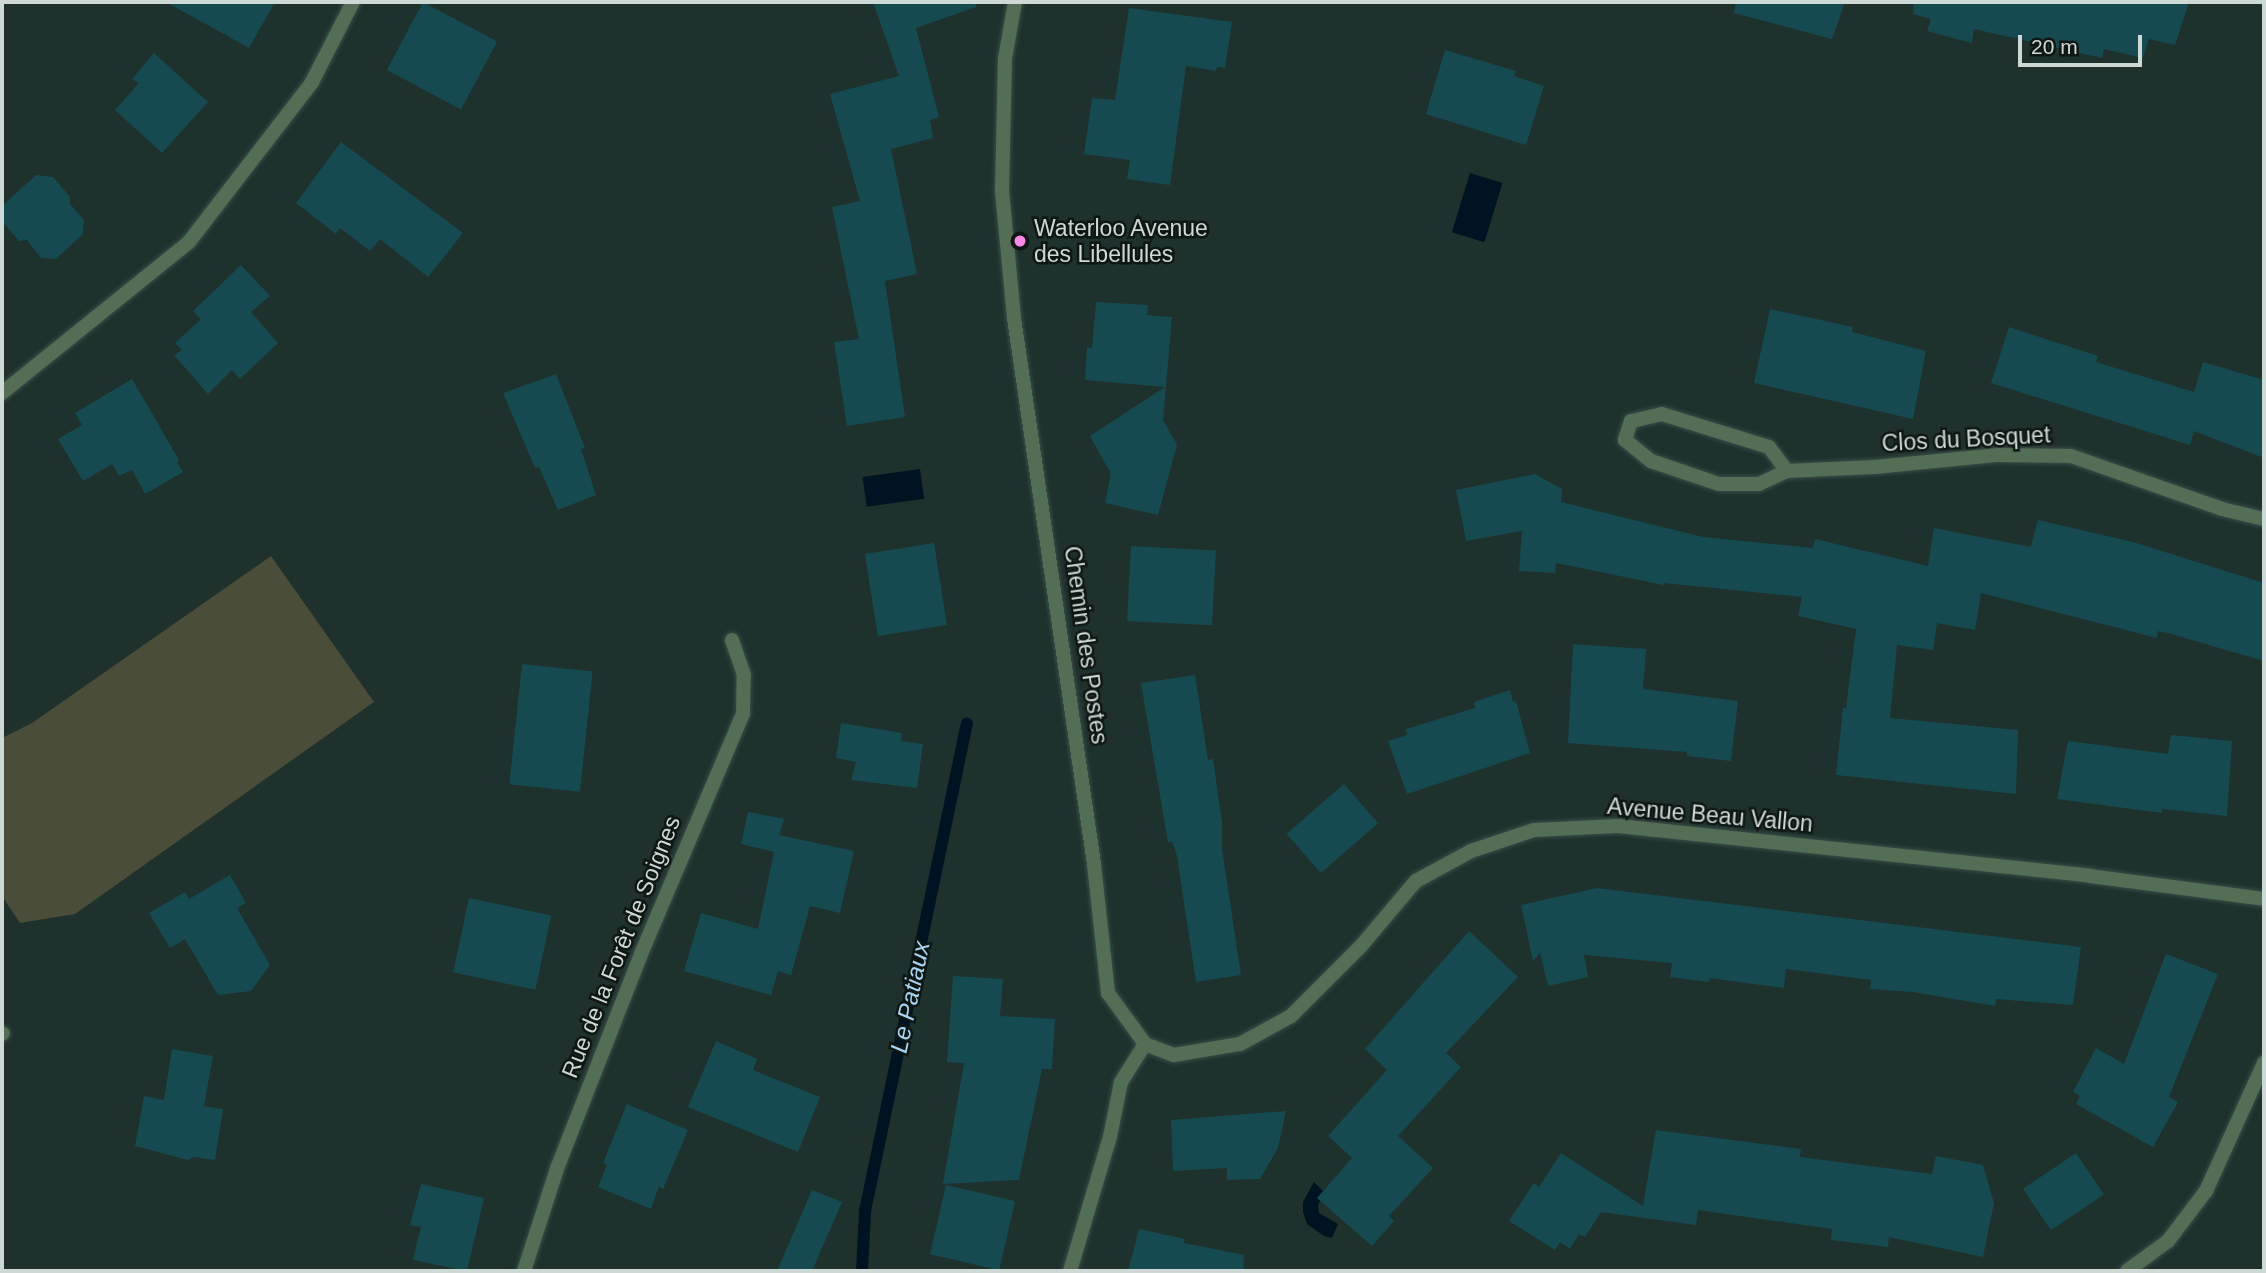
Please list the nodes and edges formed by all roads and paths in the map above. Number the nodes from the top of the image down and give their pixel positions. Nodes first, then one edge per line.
1 (353, 2) edge
2 (1015, 2) edge
3 (2, 393) edge
4 (1787, 471) junction
5 (2264, 519) edge
6 (732, 640) dead end
7 (2264, 899) edge
8 (1145, 1044) junction
9 (2264, 1063) edge
10 (524, 1271) edge
11 (1070, 1271) edge
12 (2127, 1271) edge

1 - 3 street
2 - 8 street, Chemin des Postes
4 - 4 street, Clos du Bosquet
4 - 5 street, Clos du Bosquet
6 - 10 street, Rue de la Forêt de Soignes
7 - 8 street, Avenue Beau Vallon
8 - 11 street
9 - 12 street

